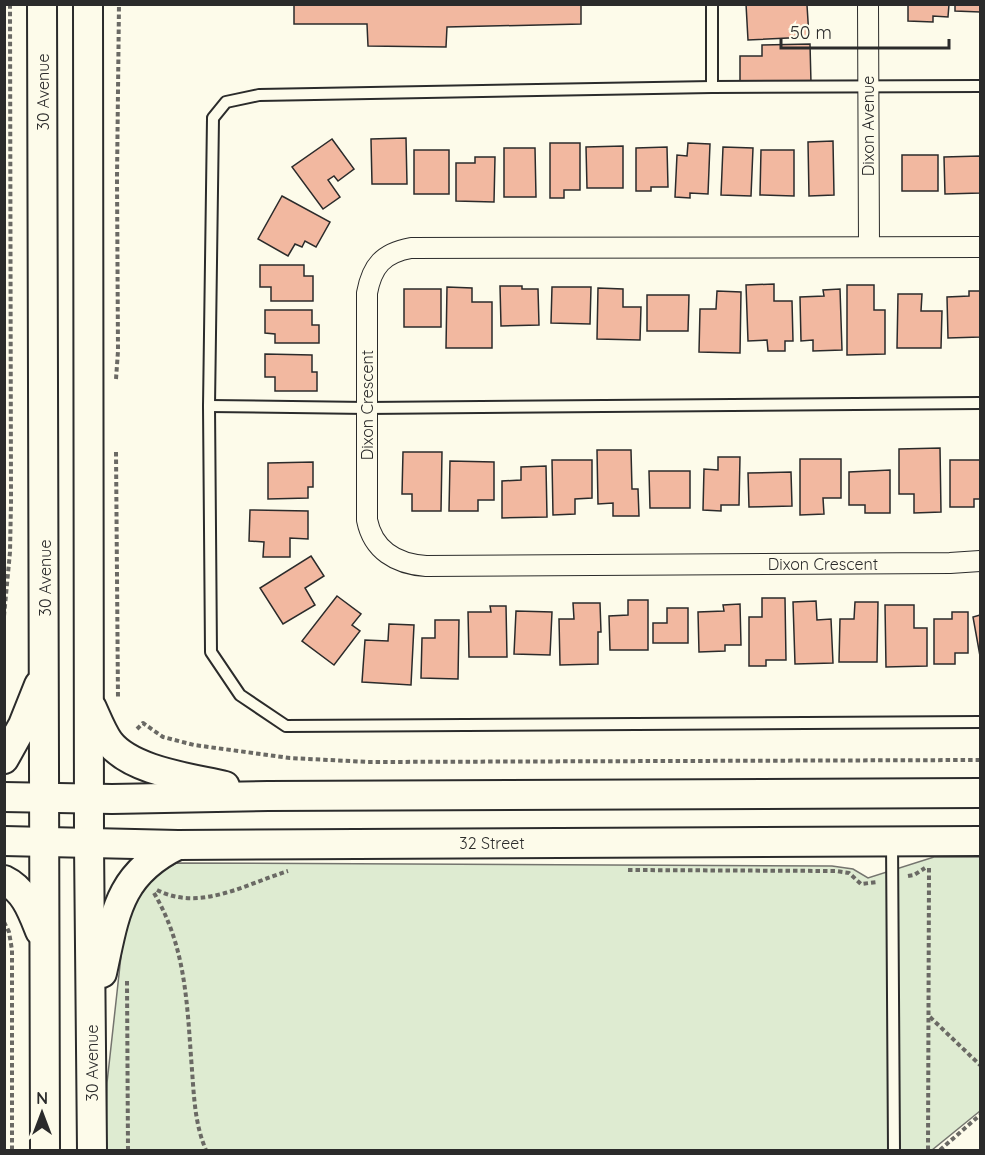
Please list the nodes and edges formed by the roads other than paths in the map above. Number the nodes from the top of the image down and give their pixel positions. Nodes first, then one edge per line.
1 (42, 4) edge
2 (88, 4) edge
3 (712, 4) edge
4 (868, 4) edge
5 (868, 86) junction
6 (981, 86) edge
7 (712, 87) junction
8 (869, 247) junction
9 (981, 247) edge
10 (981, 403) edge
11 (209, 406) junction
12 (367, 408) junction
13 (981, 561) edge
14 (45, 672) junction
15 (89, 702) junction
16 (981, 722) edge
17 (4, 759) edge
18 (981, 793) edge
19 (268, 796) junction
20 (4, 797) edge
21 (44, 799) junction
22 (90, 799) junction
23 (4, 841) edge
24 (892, 841) junction
25 (981, 841) edge
26 (43, 843) junction
27 (89, 844) junction
28 (178, 845) junction
29 (4, 880) edge
30 (45, 943) junction
31 (92, 1021) junction
32 (45, 1150) edge
33 (92, 1150) edge
34 (894, 1150) edge

1 - 14 main road, 30 Avenue
2 - 15 main road, 30 Avenue
3 - 7 lane
4 - 5 street, Dixon Avenue
5 - 6 lane
5 - 7 lane
5 - 8 street, Dixon Avenue
7 - 11 lane
8 - 9 street, Dixon Crescent
8 - 12 street, Dixon Crescent
10 - 12 lane
11 - 12 lane
11 - 16 lane
12 - 13 street, Dixon Crescent
14 - 17 main road
14 - 21 main road, 30 Avenue
15 - 19 main road
15 - 22 main road, 30 Avenue
18 - 19 main road
19 - 22 main road
20 - 21 main road
21 - 22 main road
21 - 26 main road, 30 Avenue
22 - 27 main road, 30 Avenue
23 - 26 main road, 32 Street
24 - 25 main road, 32 Street
24 - 28 main road, 32 Street
24 - 34 lane
26 - 27 main road, 32 Street
26 - 30 main road, 30 Avenue
27 - 28 main road, 32 Street
27 - 31 main road, 30 Avenue
28 - 31 main road
29 - 30 main road
30 - 32 main road, 30 Avenue
31 - 33 main road, 30 Avenue

